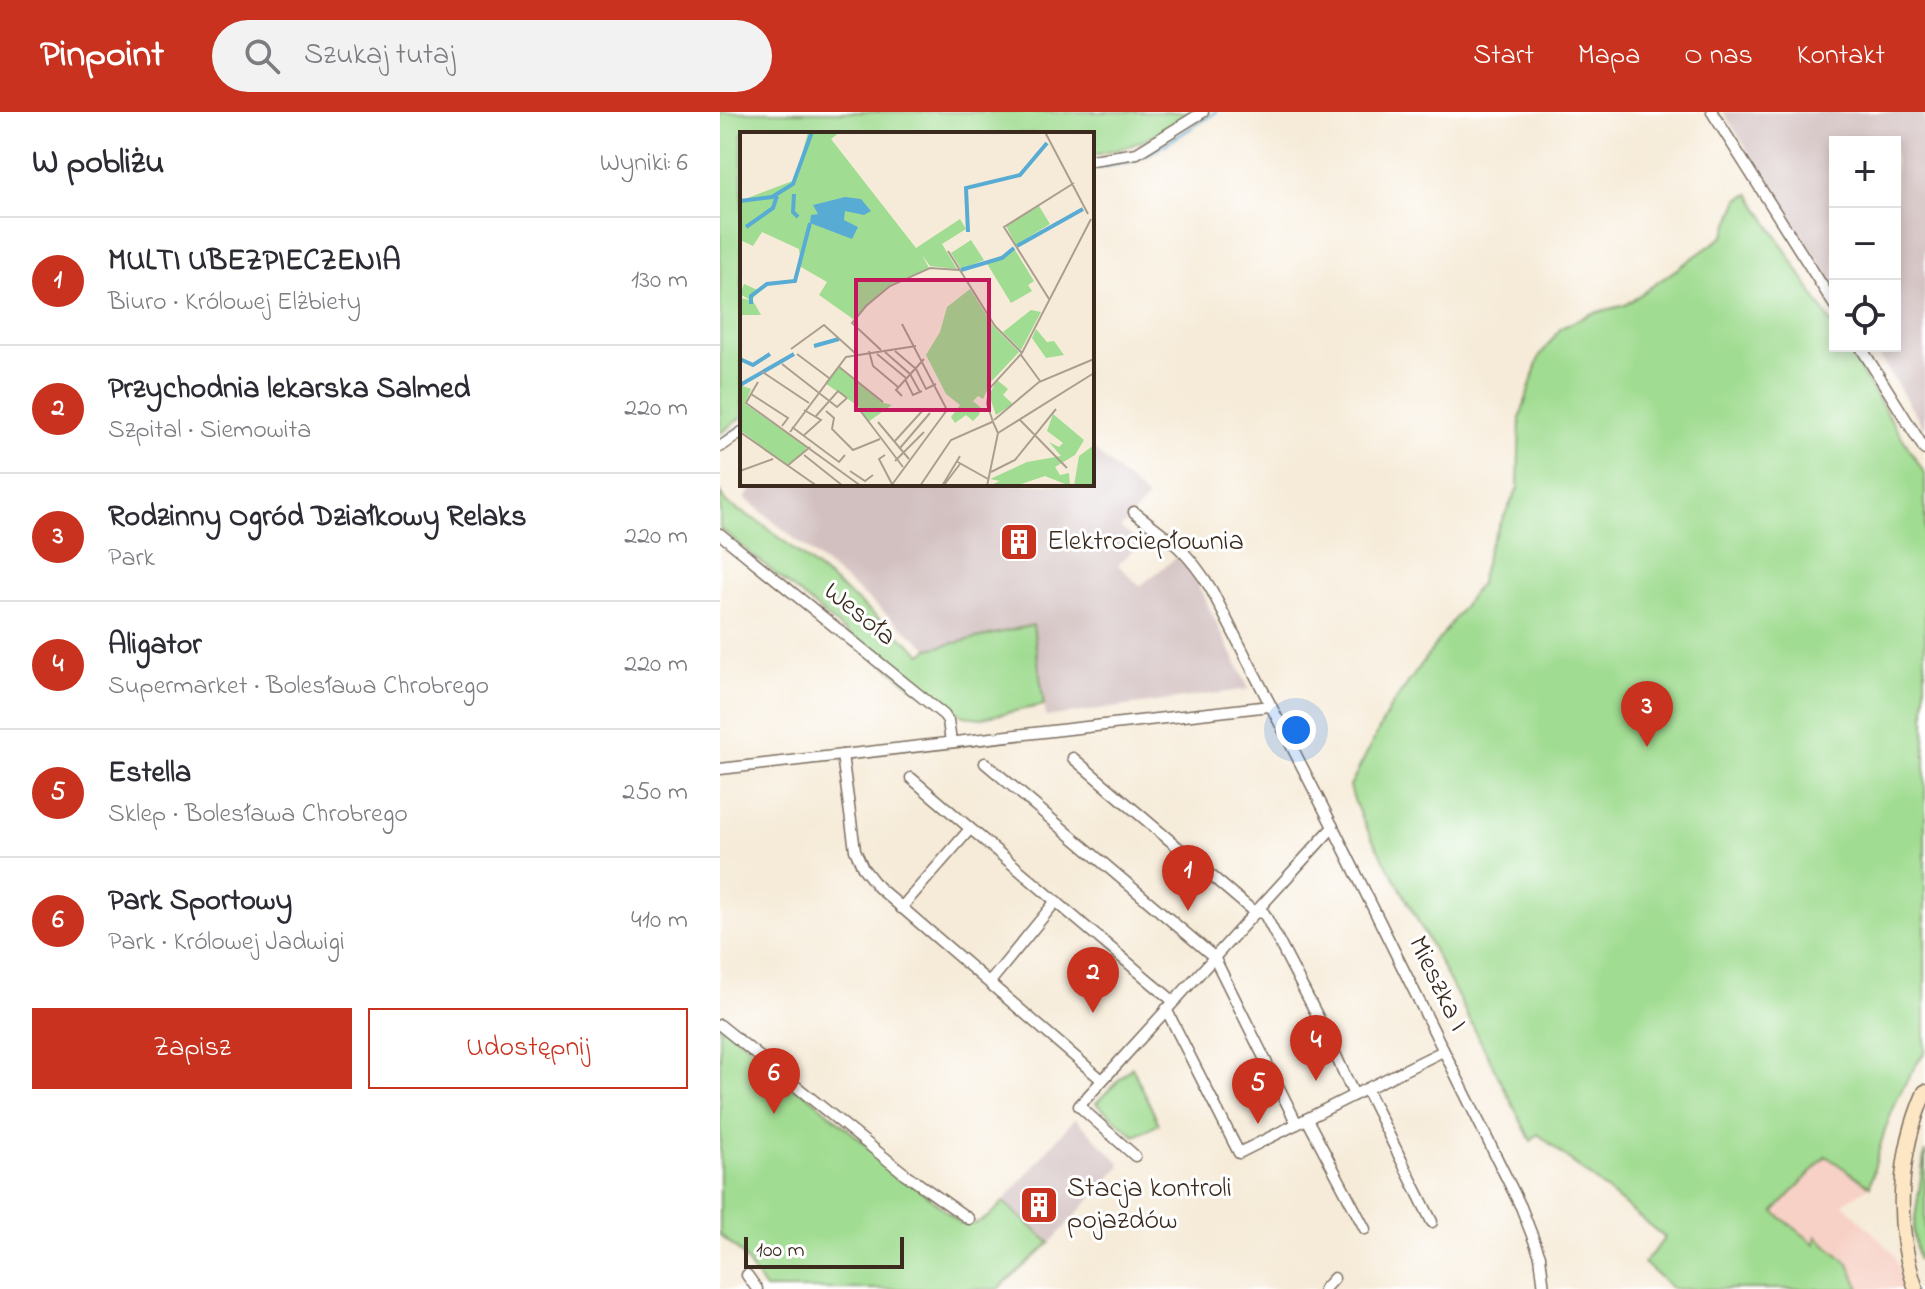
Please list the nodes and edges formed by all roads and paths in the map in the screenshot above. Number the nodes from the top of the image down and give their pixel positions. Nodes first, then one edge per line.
1 (1203, 112) edge
2 (1712, 112) edge
3 (1094, 160) edge
4 (1829, 297) edge
5 (1864, 352) edge
6 (740, 433) edge
7 (720, 447) edge
8 (1925, 450) edge
9 (1134, 512) dead end
10 (720, 534) edge
11 (1270, 706) junction
12 (951, 742) junction
13 (842, 755) junction
14 (1073, 758) dead end
15 (985, 763) dead end
16 (720, 769) edge
17 (911, 778) dead end
18 (1333, 827) junction
19 (970, 829) junction
20 (1056, 901) junction
21 (901, 908) junction
22 (1254, 912) junction
23 (1214, 957) junction
24 (990, 982) junction
25 (1170, 1005) junction
26 (720, 1025) edge
27 (1443, 1051) junction
28 (1102, 1080) junction
29 (1366, 1089) junction
30 (1925, 1092) edge
31 (1354, 1095) junction
32 (1302, 1121) junction
33 (1135, 1156) dead end
34 (969, 1219) dead end
35 (1432, 1222) dead end
36 (1365, 1229) dead end
37 (747, 1275) dead end
38 (1334, 1278) dead end
39 (757, 1289) edge
40 (1324, 1289) edge
41 (1544, 1289) edge
42 (1916, 1289) edge

1 - 3 street
2 - 4 street
5 - 8 street
6 - 7 street
9 - 11 street, Mieszka I
10 - 12 street, Wesoła
11 - 12 street
11 - 18 street, Mieszka I
12 - 13 street
13 - 16 street
13 - 21 street
14 - 22 street
15 - 23 street
17 - 19 street
18 - 22 street
18 - 27 street, Mieszka I
19 - 20 street
19 - 21 street
20 - 24 street
20 - 25 street
21 - 24 street
22 - 23 street
22 - 31 street
23 - 25 street
23 - 32 street
24 - 28 street
25 - 28 street
25 - 32 street
26 - 34 street
27 - 29 street
27 - 41 street, Mieszka I
28 - 33 street
29 - 31 street
29 - 35 street
30 - 42 main road
31 - 32 street
32 - 36 street
37 - 39 street
38 - 40 street

